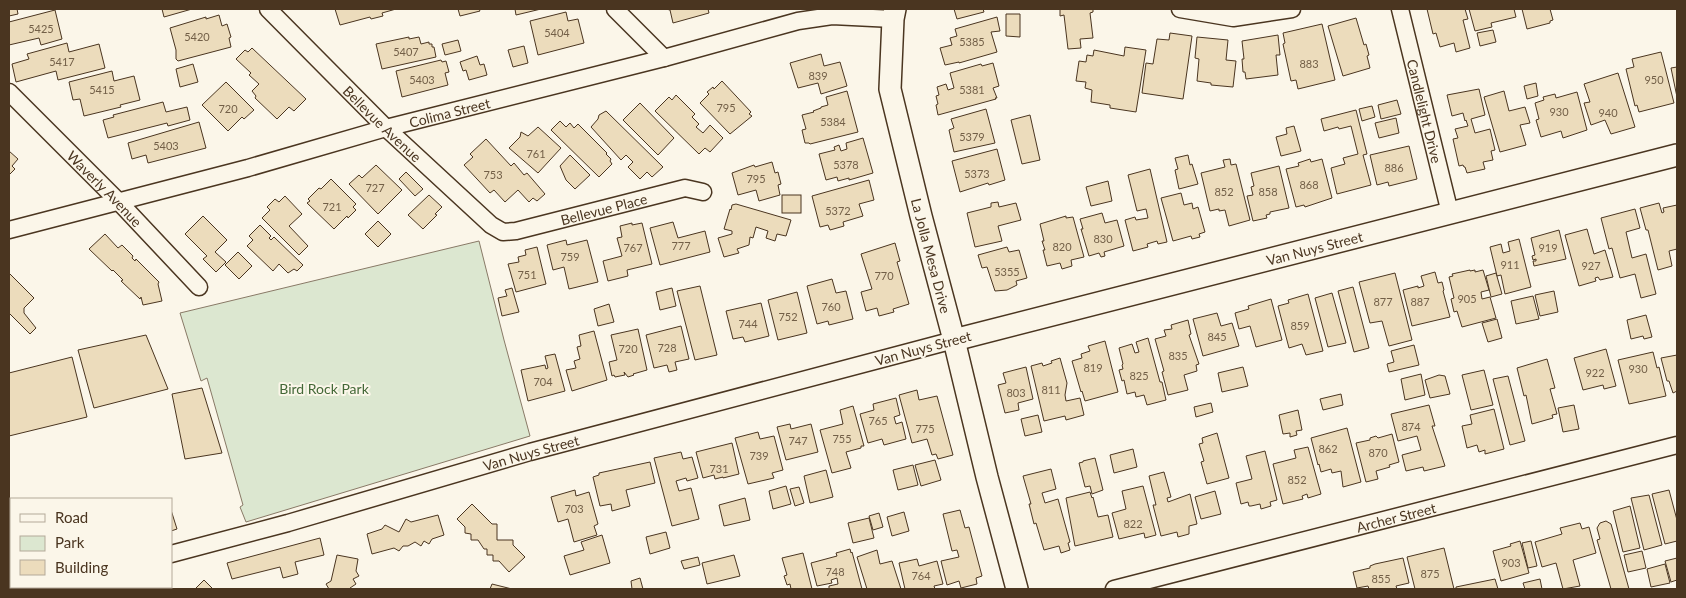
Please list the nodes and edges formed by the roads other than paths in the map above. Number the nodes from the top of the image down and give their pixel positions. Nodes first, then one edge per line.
1 (268, 9) edge
2 (615, 9) edge
3 (1180, 9) edge
4 (1292, 9) edge
5 (1400, 9) edge
6 (894, 14) edge
7 (664, 58) junction
8 (9, 92) edge
9 (386, 128) junction
10 (1677, 155) edge
11 (703, 192) dead end
12 (119, 202) junction
13 (1450, 213) junction
14 (9, 230) edge
15 (503, 232) joint
16 (199, 287) dead end
17 (954, 340) junction
18 (1677, 444) edge
19 (172, 554) edge
20 (1017, 589) edge
21 (1114, 589) edge

1 - 9 street, Bellevue Avenue
2 - 7 street
3 - 4 street
5 - 13 street, Candlelight Drive
6 - 7 street, Colima Street
6 - 17 street, La Jolla Mesa Drive
7 - 9 street, Colima Street
8 - 12 street, Waverly Avenue
9 - 12 street, Colima Street
9 - 15 street, Bellevue Avenue
10 - 13 street, Van Nuys Street
11 - 15 street, Bellevue Place
12 - 14 street, Colima Street
12 - 16 street, Waverly Avenue
13 - 17 street, Van Nuys Street
17 - 19 street, Van Nuys Street
17 - 20 street, La Jolla Mesa Drive
18 - 21 street, Archer Street

